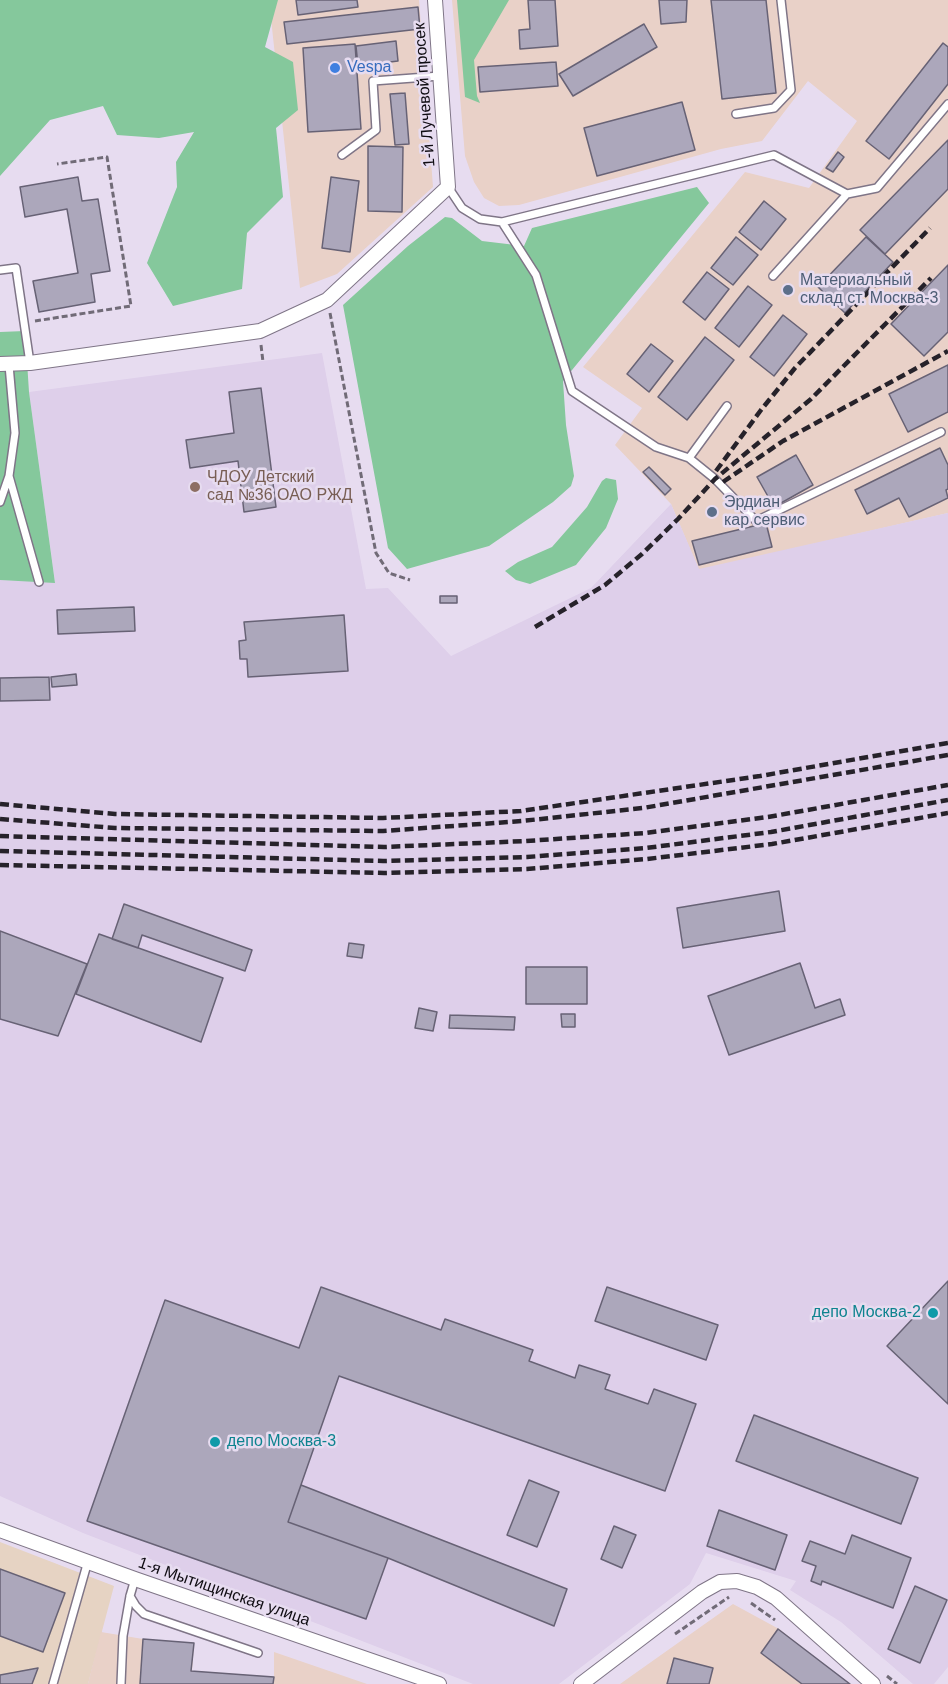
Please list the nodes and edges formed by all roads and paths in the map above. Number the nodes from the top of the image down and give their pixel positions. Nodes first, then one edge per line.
1 (435, 0) edge
2 (781, 0) edge
3 (440, 76) junction
4 (948, 104) edge
5 (736, 114) dead end
6 (342, 155) dead end
7 (57, 164) dead end
8 (448, 187) junction
9 (847, 194) junction
10 (502, 222) junction
11 (0, 270) edge
12 (773, 276) dead end
13 (327, 300) junction
14 (24, 323) junction
15 (30, 363) junction
16 (4, 364) edge
17 (727, 406) dead end
18 (941, 432) dead end
19 (689, 458) junction
20 (9, 476) junction
21 (0, 502) edge
22 (410, 580) dead end
23 (39, 582) dead end
24 (0, 1530) edge
25 (88, 1562) junction
26 (135, 1579) junction
27 (731, 1595) dead end
28 (130, 1596) junction
29 (749, 1602) dead end
30 (783, 1625) dead end
31 (667, 1640) dead end
32 (258, 1653) dead end
33 (53, 1684) edge
34 (121, 1684) edge
35 (439, 1684) edge
36 (581, 1684) edge
37 (873, 1684) edge

1 - 3 street, 1-й Лучевой просек
2 - 5 lane
3 - 6 lane
3 - 8 street, 1-й Лучевой просек
4 - 9 lane
7 - 14 path
8 - 10 lane
8 - 13 street
9 - 10 lane
9 - 12 lane
10 - 19 lane
11 - 14 lane
13 - 15 street
13 - 22 path
14 - 15 lane
15 - 16 street
16 - 20 lane
17 - 19 lane
18 - 19 lane
20 - 21 lane
20 - 23 lane
24 - 25 street, 1-я Мытищинская улица
25 - 26 street, 1-я Мытищинская улица
25 - 33 lane
26 - 28 lane
26 - 35 street, 1-я Мытищинская улица
27 - 31 path
28 - 32 lane
28 - 34 lane
29 - 30 path
36 - 37 street

